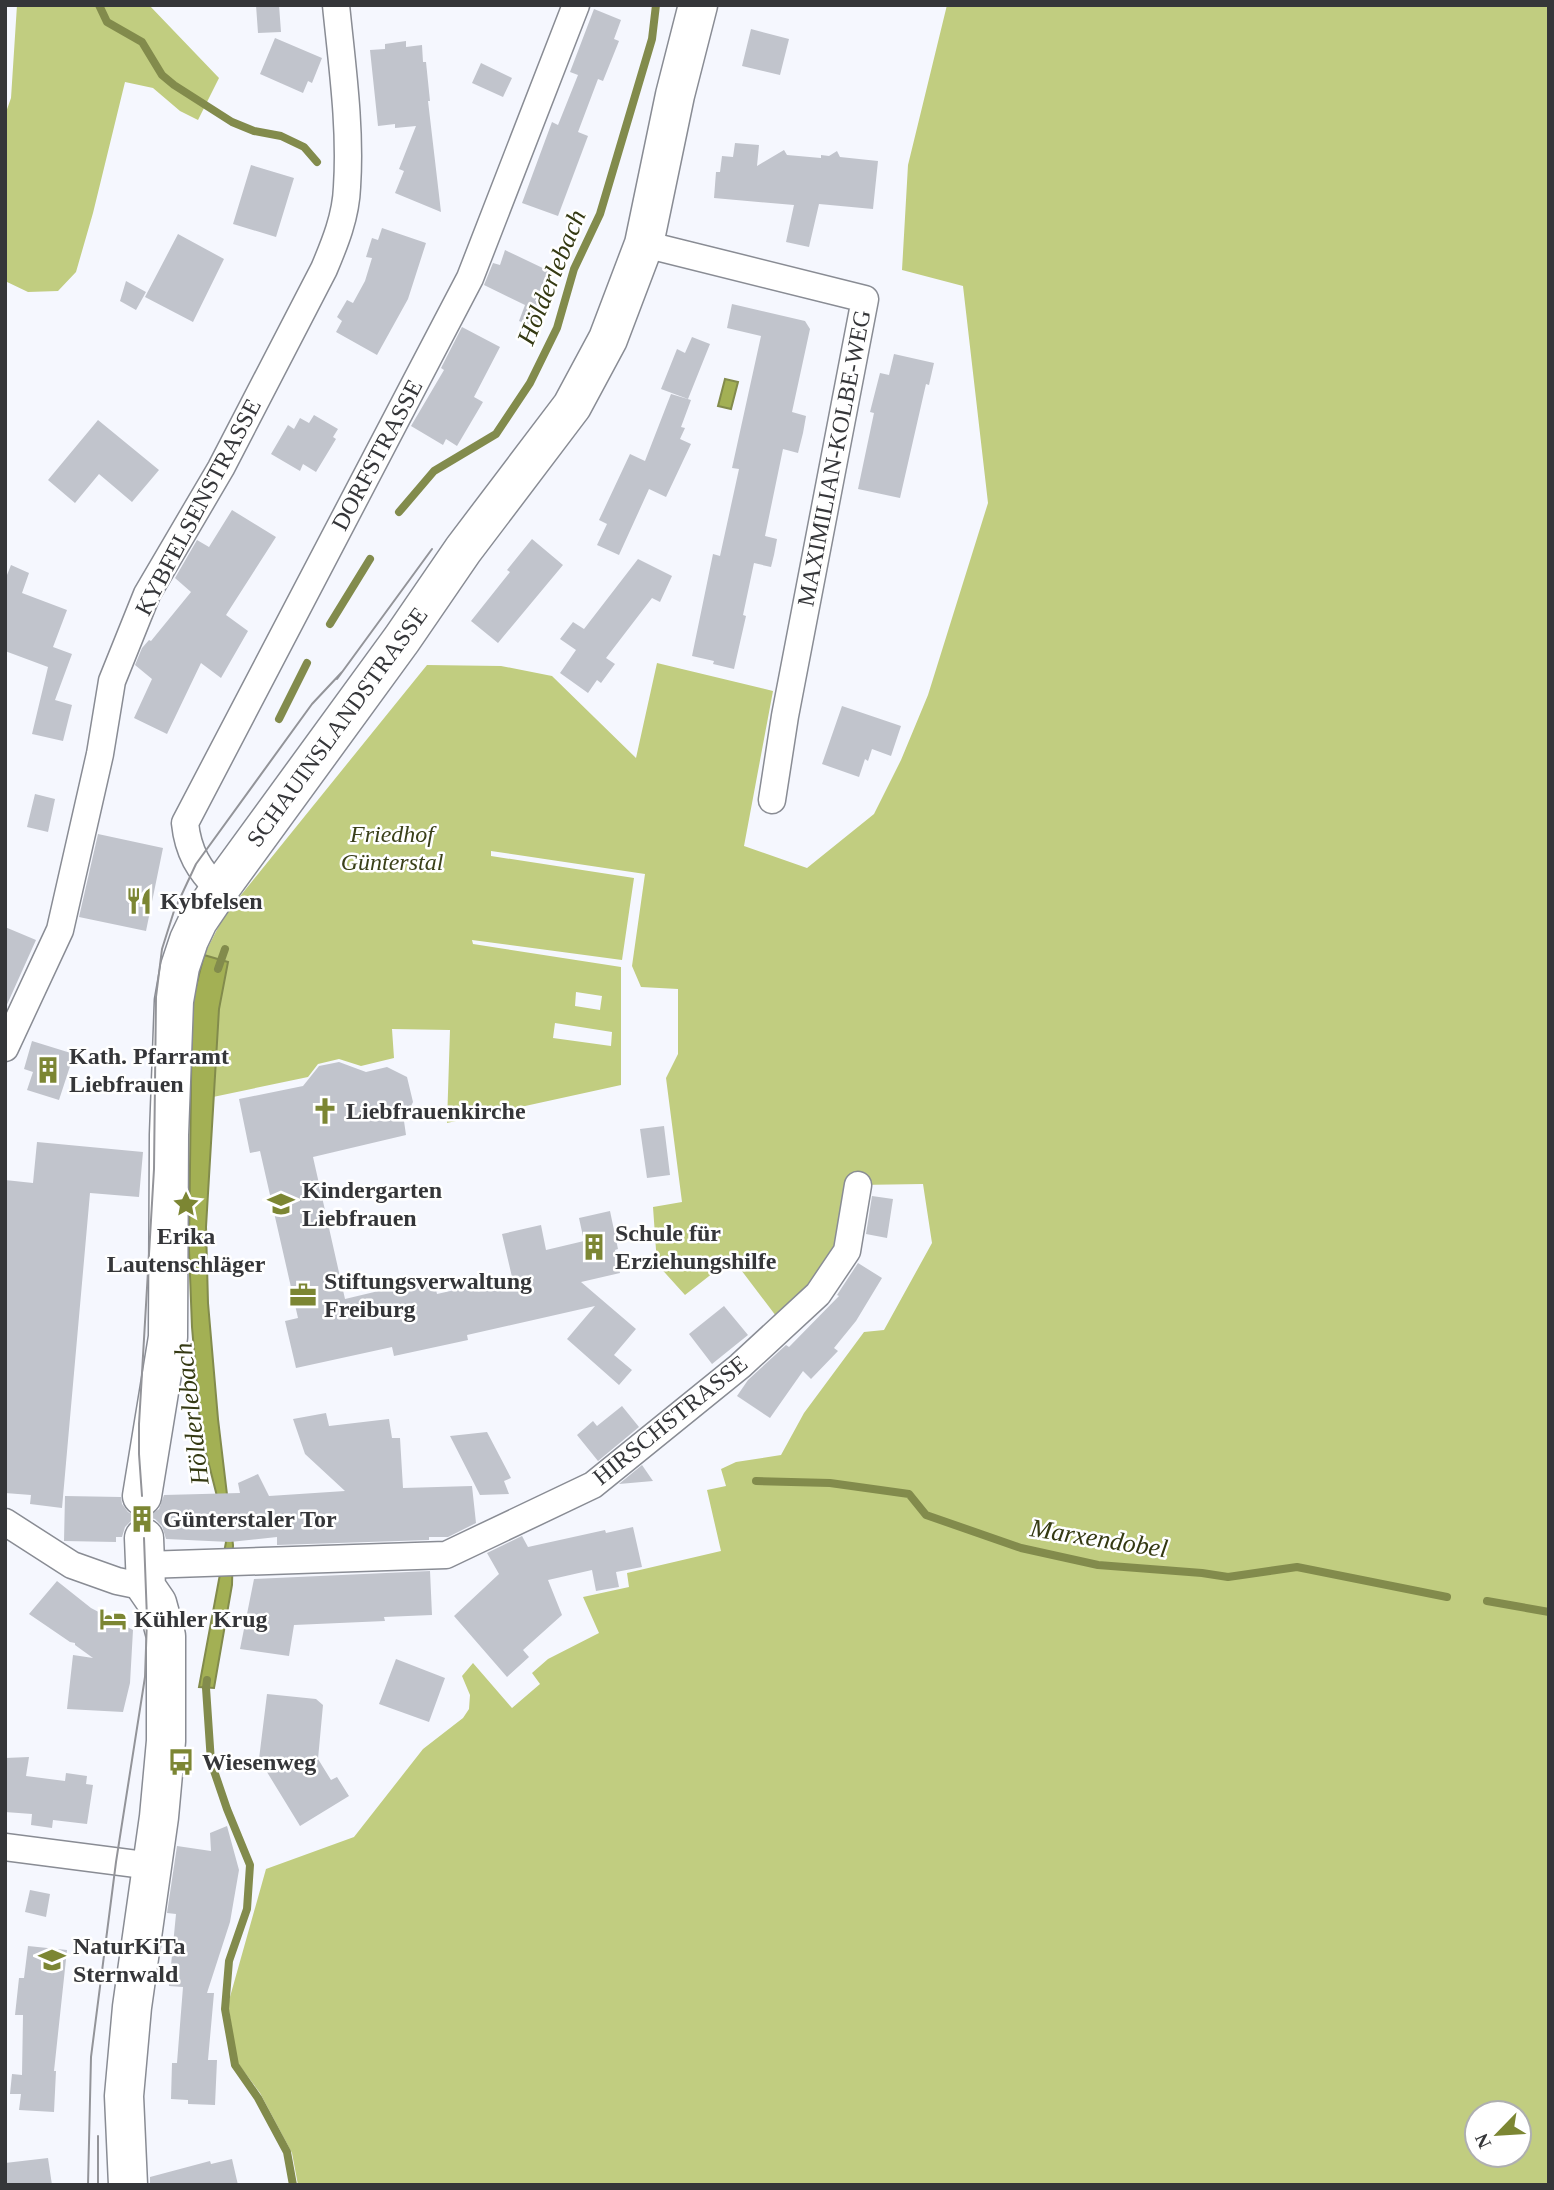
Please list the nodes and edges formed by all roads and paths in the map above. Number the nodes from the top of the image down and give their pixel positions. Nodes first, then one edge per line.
1 (336, 5) edge
2 (576, 5) edge
3 (698, 5) edge
4 (644, 244) junction
5 (772, 800) dead end
6 (219, 890) junction
7 (5, 1048) edge
8 (858, 1185) dead end
9 (142, 1496) dead end
10 (5, 1522) edge
11 (145, 1563) junction
12 (5, 1847) edge
13 (152, 1866) junction
14 (128, 2185) edge

1 - 7 street, KYBFELSENSTRASSE
2 - 6 street, DORFSTRASSE
3 - 4 main road, SCHAUINSLANDSTRASSE
4 - 5 street, MAXIMILIAN-KOLBE-WEG
4 - 6 main road, SCHAUINSLANDSTRASSE
6 - 9 main road, SCHAUINSLANDSTRASSE
8 - 11 street, HIRSCHSTRASSE
10 - 11 street, HIRSCHSTRASSE
11 - 13 main road
12 - 13 street
13 - 14 main road

